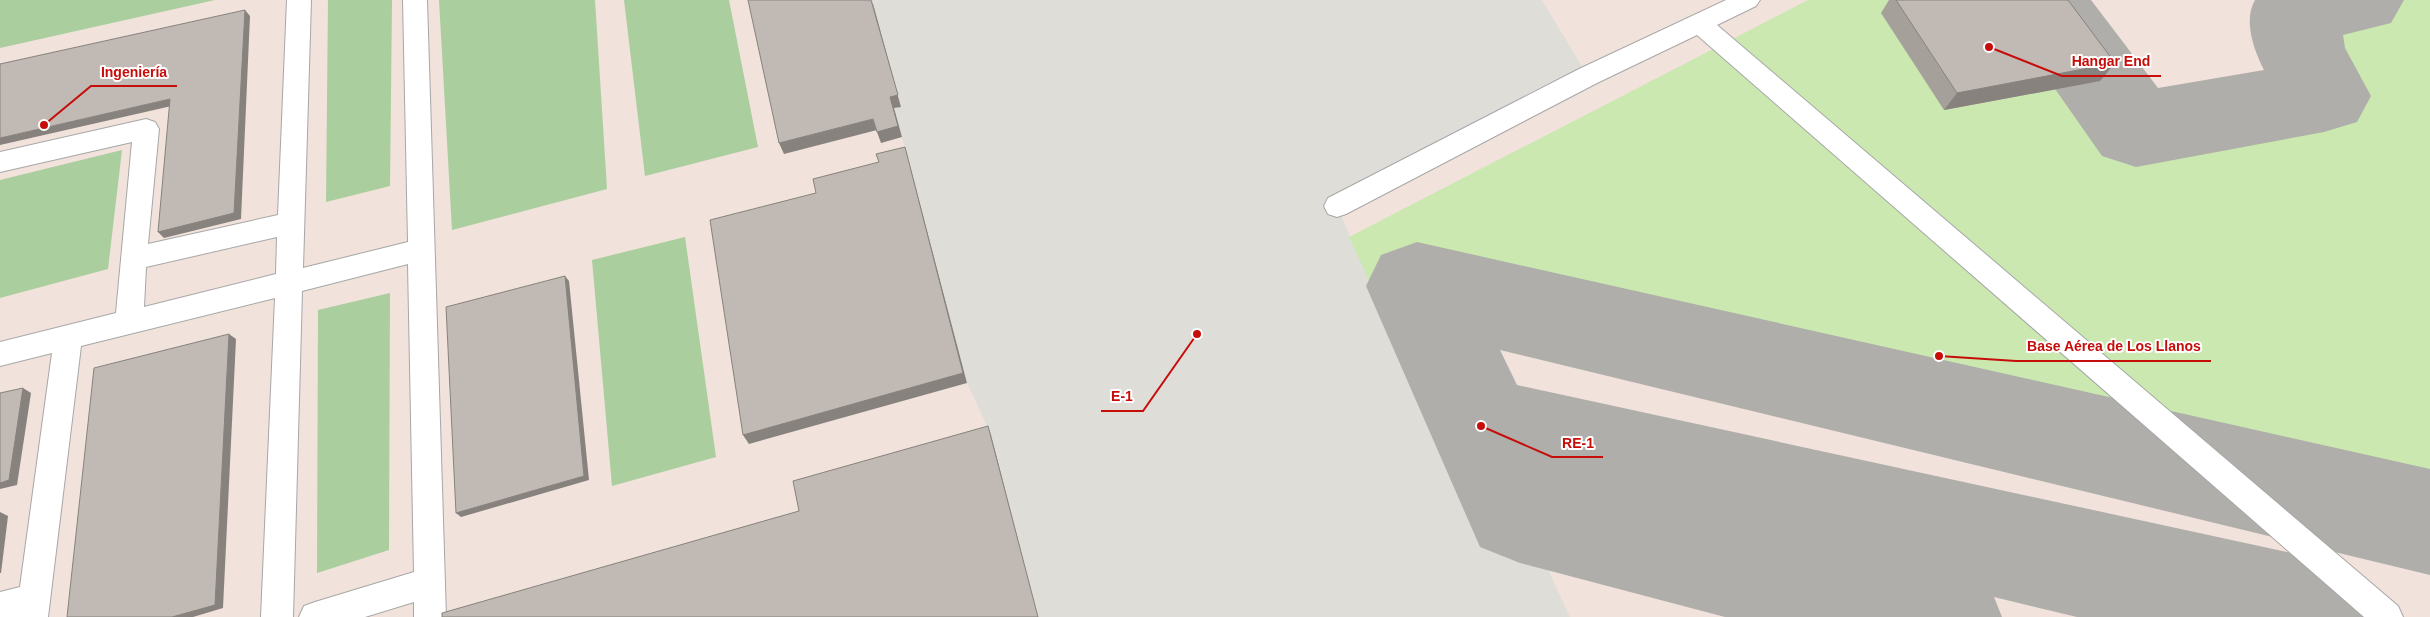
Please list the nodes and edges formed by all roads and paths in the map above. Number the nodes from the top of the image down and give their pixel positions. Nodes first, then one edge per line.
1 (299, 0) edge
2 (415, 0) edge
3 (1748, 0) edge
4 (1700, 24) junction
5 (0, 162) edge
6 (1337, 206) dead end
7 (291, 223) junction
8 (422, 250) junction
9 (133, 259) junction
10 (289, 281) junction
11 (129, 321) junction
12 (68, 337) junction
13 (0, 354) edge
14 (430, 582) junction
15 (0, 607) edge
16 (33, 607) edge
17 (277, 617) edge
18 (315, 617) edge
19 (430, 617) edge
20 (2387, 617) edge

1 - 7 lane
2 - 8 lane
3 - 4 lane
4 - 6 lane
4 - 20 lane
5 - 9 lane
7 - 9 lane
7 - 10 lane
8 - 10 lane
8 - 14 lane
9 - 11 lane
10 - 11 lane
10 - 17 lane
11 - 12 lane
12 - 13 lane
12 - 16 lane
14 - 18 lane
14 - 19 lane
15 - 16 lane

